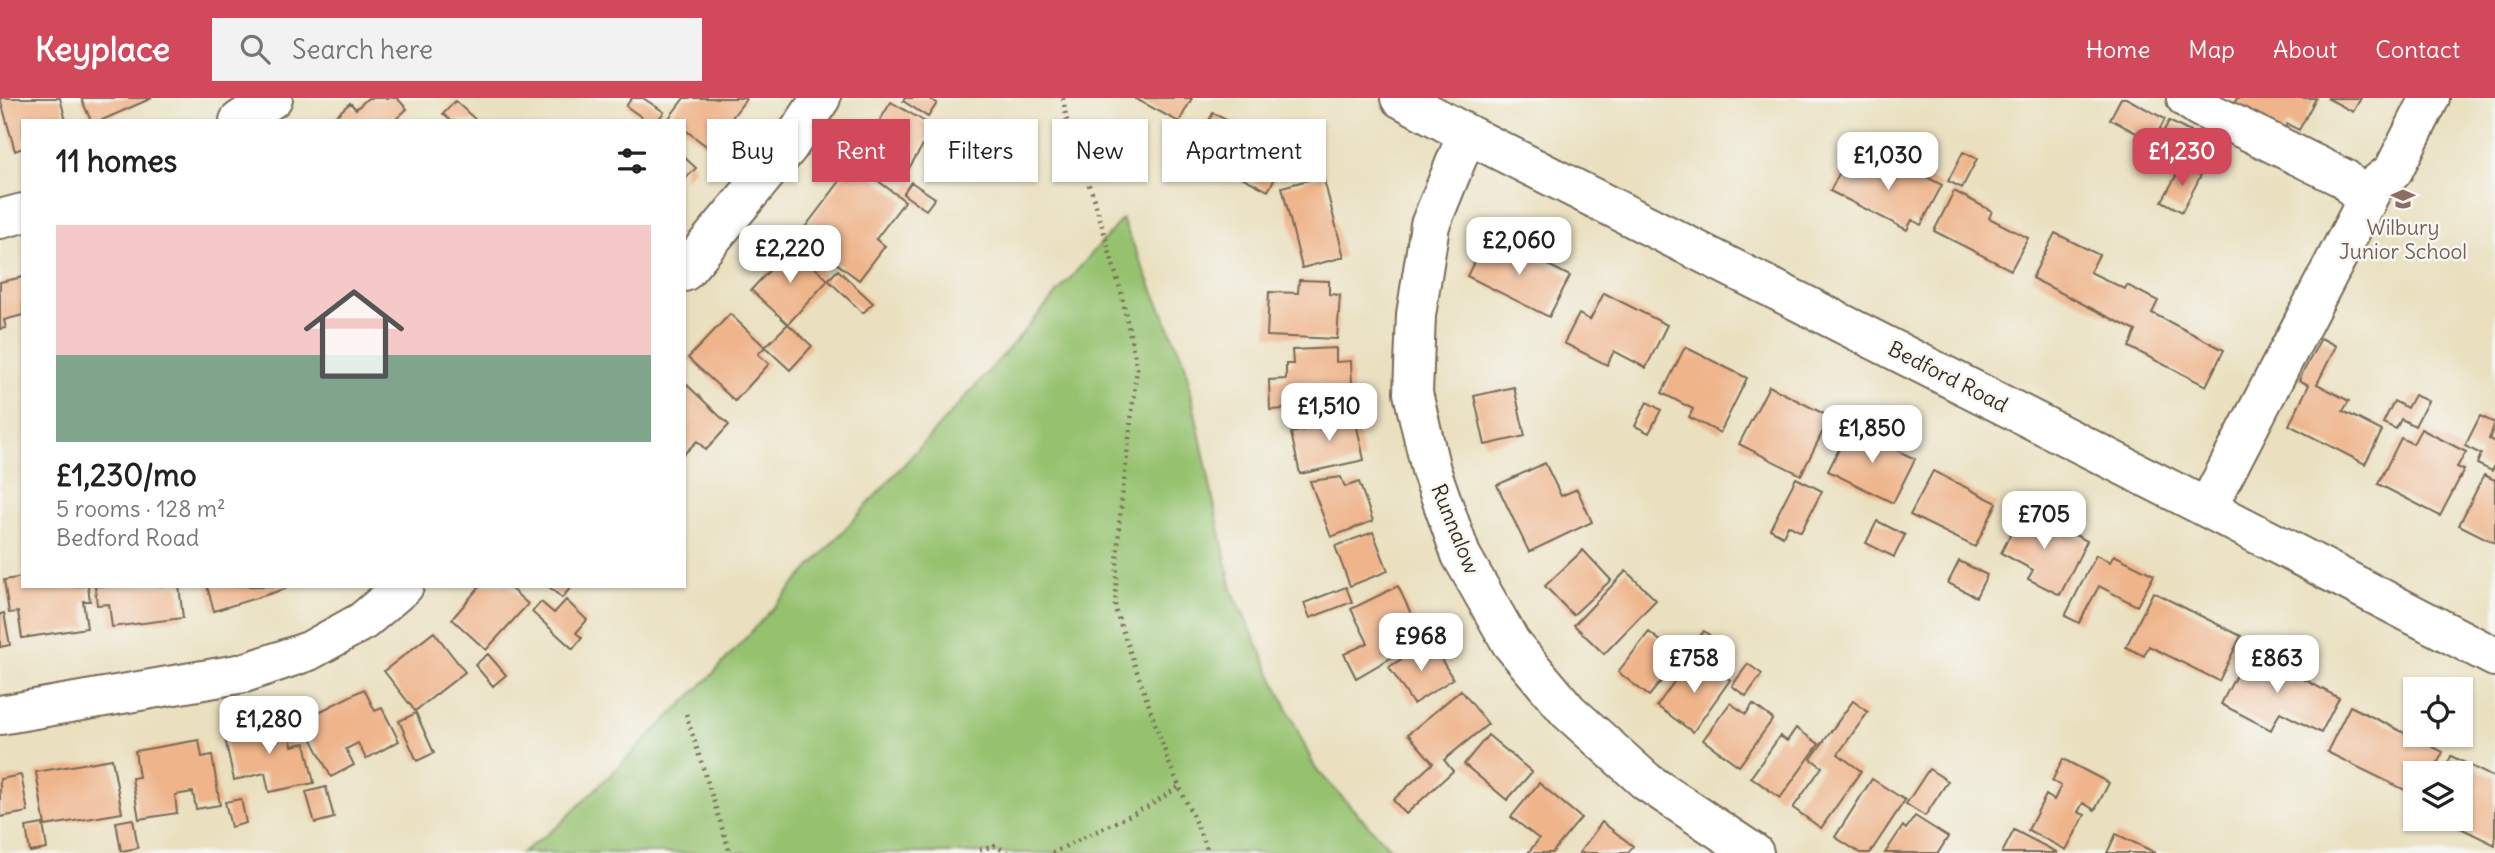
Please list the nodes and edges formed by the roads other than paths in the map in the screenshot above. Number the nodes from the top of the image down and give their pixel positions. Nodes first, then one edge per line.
1 (274, 98) edge
2 (821, 98) edge
3 (1400, 98) edge
4 (2186, 98) edge
5 (2430, 98) edge
6 (242, 119) edge
7 (1466, 134) junction
8 (2366, 203) junction
9 (21, 214) edge
10 (0, 219) edge
11 (686, 270) edge
12 (2207, 508) junction
13 (402, 588) edge
14 (2495, 657) edge
15 (0, 715) edge
16 (1754, 853) edge

1 - 6 street
2 - 11 street
3 - 7 street, Bedford Road
4 - 8 street
5 - 8 street
7 - 12 street, Bedford Road
7 - 16 street, Runnalow
8 - 12 street
9 - 10 street
12 - 14 street, Bedford Road
13 - 15 street

